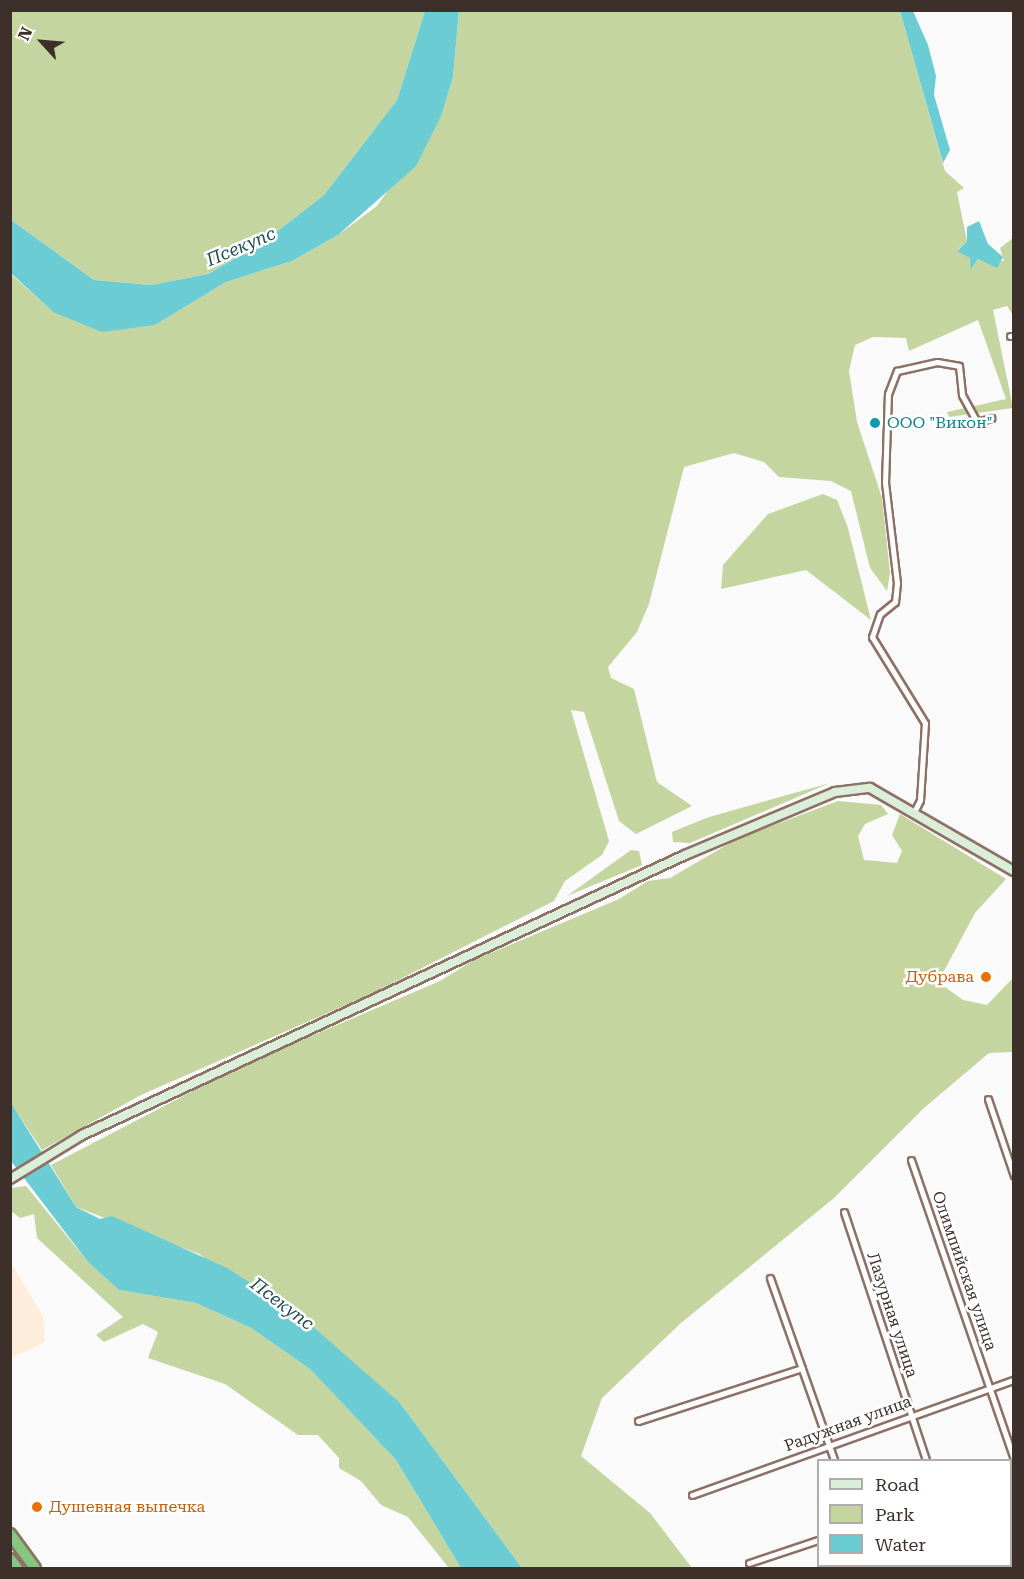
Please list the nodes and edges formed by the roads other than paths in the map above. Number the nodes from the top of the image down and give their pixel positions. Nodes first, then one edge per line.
1 (991, 418) dead end
2 (914, 812) junction
3 (1014, 871) edge
4 (988, 1099) dead end
5 (911, 1160) dead end
6 (1014, 1176) edge
7 (10, 1179) edge
8 (844, 1212) dead end
9 (770, 1278) dead end
10 (802, 1368) junction
11 (1014, 1380) edge
12 (990, 1388) junction
13 (911, 1416) junction
14 (638, 1421) dead end
15 (829, 1445) junction
16 (833, 1459) edge
17 (925, 1459) edge
18 (1014, 1459) edge
19 (692, 1495) dead end
20 (10, 1534) edge
21 (817, 1541) edge
22 (10, 1559) edge
23 (749, 1563) dead end
24 (17, 1569) edge
25 (35, 1569) edge

1 - 2 street
2 - 3 main road
2 - 7 main road
4 - 6 street
5 - 12 street, Олимпийская улица
8 - 13 street, Лазурная улица
9 - 10 street
10 - 14 street
10 - 15 street
11 - 12 street, Радужная улица
12 - 13 street, Радужная улица
12 - 18 street, Олимпийская улица
13 - 15 street, Радужная улица
13 - 17 street, Лазурная улица
15 - 16 street
15 - 19 street, Радужная улица
20 - 25 highway
21 - 23 street
22 - 24 highway

